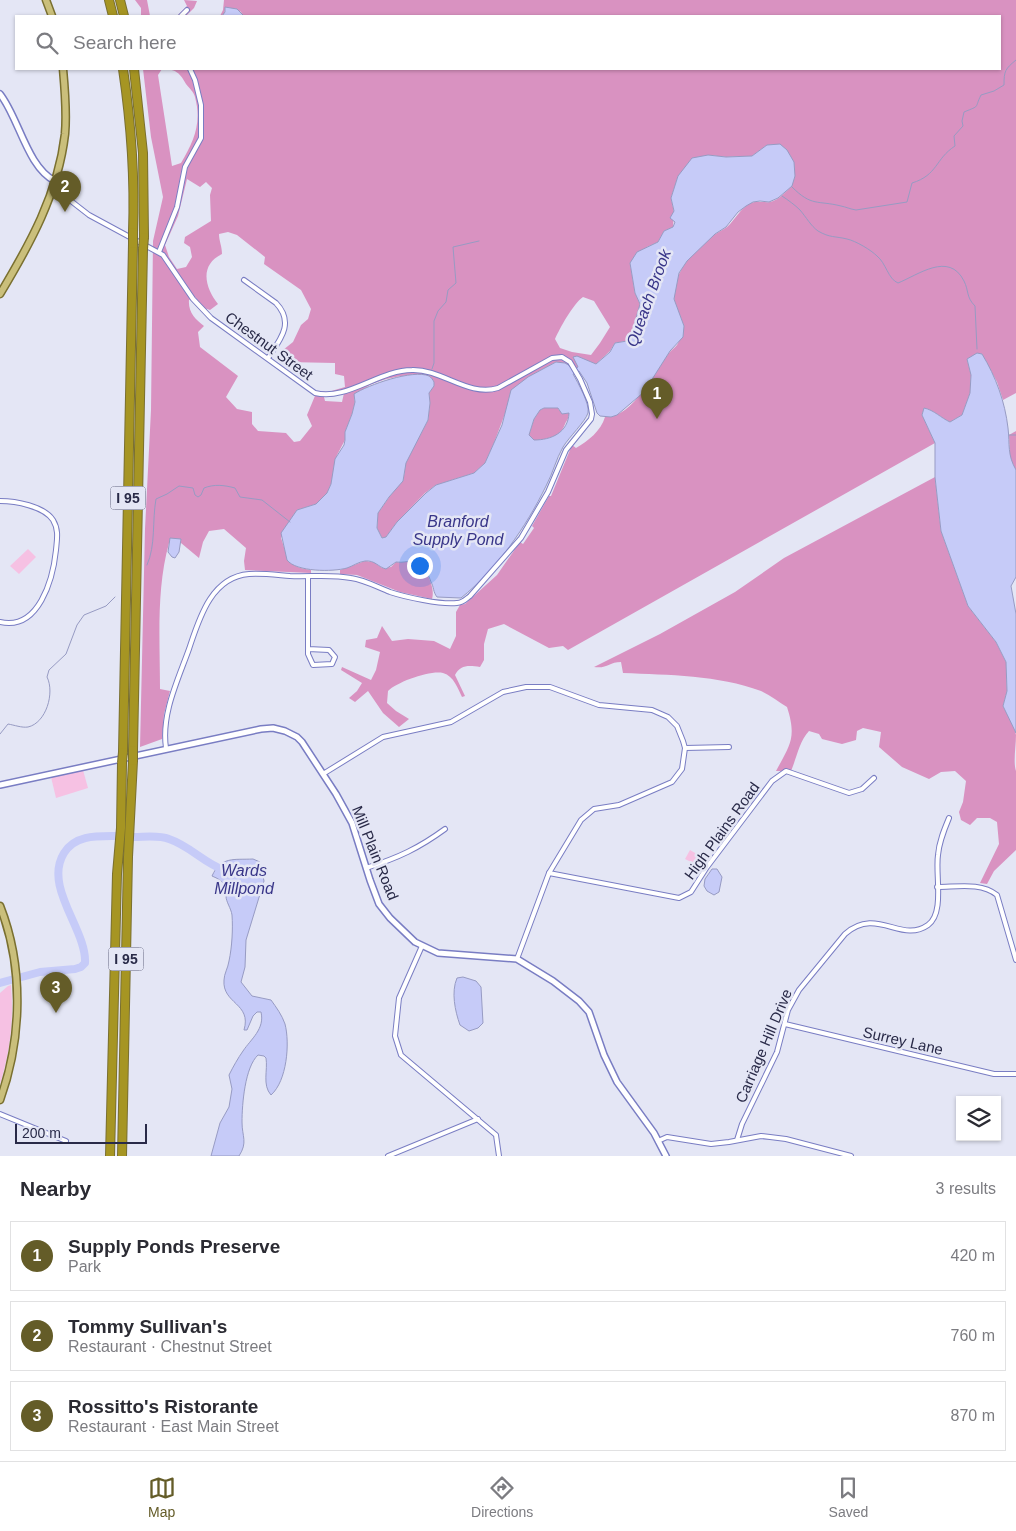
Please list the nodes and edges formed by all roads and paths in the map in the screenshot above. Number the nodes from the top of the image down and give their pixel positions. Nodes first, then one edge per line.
1 (46, 0) edge
2 (109, 0) edge
3 (120, 0) edge
4 (187, 10) dead end
5 (52, 15) edge
6 (112, 15) edge
7 (124, 15) edge
8 (182, 15) edge
9 (63, 70) edge
10 (123, 70) edge
11 (134, 70) edge
12 (190, 70) edge
13 (0, 94) edge
14 (55, 181) junction
15 (53, 190) junction
16 (159, 252) junction
17 (244, 280) dead end
18 (0, 294) edge
19 (268, 358) junction
20 (0, 501) edge
21 (308, 576) junction
22 (0, 622) edge
23 (308, 649) junction
24 (729, 747) dead end
25 (166, 748) junction
26 (684, 748) junction
27 (323, 774) junction
28 (874, 778) dead end
29 (0, 785) edge
30 (949, 818) dead end
31 (445, 829) dead end
32 (366, 868) junction
33 (549, 873) junction
34 (937, 887) junction
35 (0, 906) edge
36 (422, 946) junction
37 (517, 959) junction
38 (1016, 960) edge
39 (785, 1024) junction
40 (1016, 1074) edge
41 (1, 1095) edge
42 (0, 1114) edge
43 (478, 1119) junction
44 (66, 1140) dead end
45 (737, 1140) junction
46 (658, 1141) junction
47 (110, 1156) edge
48 (122, 1156) edge
49 (388, 1156) edge
50 (499, 1156) edge
51 (666, 1156) edge
52 (851, 1156) edge

1 - 5 main road
2 - 6 highway
3 - 7 highway
4 - 8 street
9 - 14 main road
10 - 47 highway, I 95, bridge
11 - 48 highway, I 95, bridge
12 - 16 street
13 - 14 street
14 - 15 main road
15 - 16 street, Chestnut Street
15 - 18 main road
16 - 19 street, Chestnut Street
17 - 19 street
19 - 21 street, Chestnut Street
20 - 22 street
21 - 23 street
21 - 25 street
23 - 23 street
24 - 26 street
25 - 27 street, Mill Plain Road
25 - 29 street, Mill Plain Road
26 - 27 street
26 - 33 street
27 - 32 street, Mill Plain Road
28 - 33 street, High Plains Road
30 - 34 street, Carriage Hill Drive
31 - 32 street
32 - 36 street, Mill Plain Road
33 - 37 street
34 - 38 street
34 - 39 street, Carriage Hill Drive
35 - 41 main road
36 - 37 street, Mill Plain Road
36 - 43 street
37 - 46 street, Mill Plain Road
39 - 40 street, Surrey Lane
39 - 45 street, Carriage Hill Drive
42 - 44 street
43 - 49 street
43 - 50 street
45 - 46 street
45 - 52 street
46 - 51 street, Mill Plain Road

